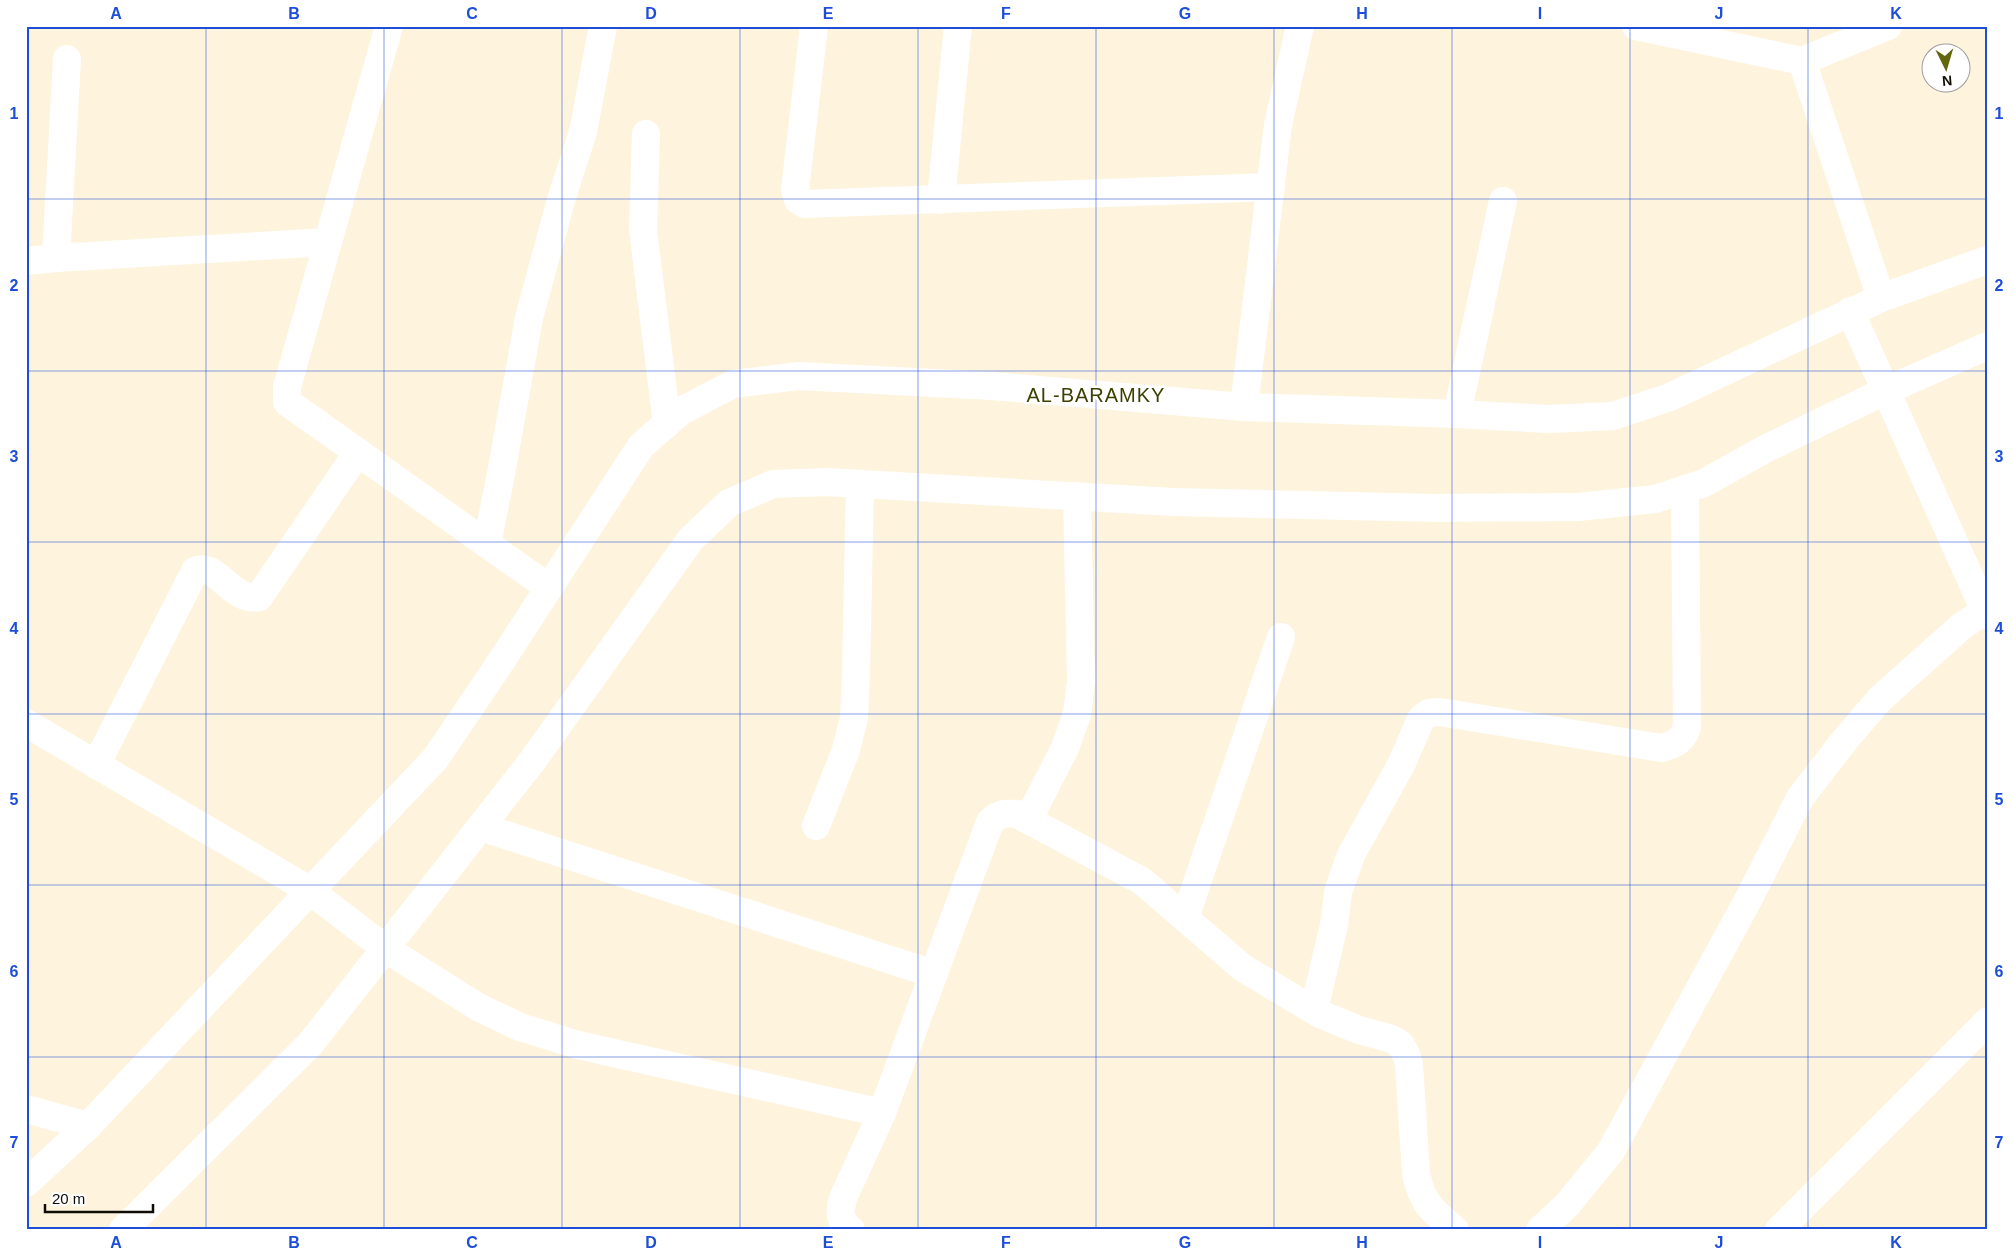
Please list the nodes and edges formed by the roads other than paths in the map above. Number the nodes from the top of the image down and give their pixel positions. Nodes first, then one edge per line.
1 (390, 26) edge
2 (603, 26) edge
3 (814, 26) edge
4 (958, 26) edge
5 (1300, 26) edge
6 (1636, 26) edge
7 (1888, 26) edge
8 (67, 59) dead end
9 (1802, 62) junction
10 (646, 134) dead end
11 (1271, 187) junction
12 (940, 200) junction
13 (1504, 201) dead end
14 (328, 242) junction
15 (56, 258) junction
16 (1987, 260) edge
17 (26, 261) edge
18 (1880, 298) junction
19 (1853, 318) junction
20 (1987, 346) edge
21 (1886, 391) junction
22 (1244, 407) junction
23 (1457, 414) junction
24 (667, 424) junction
25 (358, 452) junction
26 (860, 484) junction
27 (1685, 489) junction
28 (1077, 496) junction
29 (486, 544) junction
30 (549, 588) junction
31 (1986, 611) edge
32 (1281, 637) dead end
33 (26, 723) edge
34 (96, 764) junction
35 (1028, 820) junction
36 (816, 826) dead end
37 (481, 827) junction
38 (317, 896) junction
39 (1185, 918) junction
40 (376, 941) junction
41 (934, 974) junction
42 (1314, 1010) junction
43 (1987, 1022) edge
44 (26, 1109) edge
45 (882, 1113) junction
46 (88, 1126) junction
47 (26, 1183) edge
48 (123, 1230) edge
49 (851, 1230) edge
50 (1455, 1230) edge
51 (1540, 1230) edge
52 (1779, 1230) edge

1 - 14 street
2 - 29 street
3 - 12 street
4 - 12 street
5 - 11 street
6 - 9 street
7 - 9 street
8 - 15 street
9 - 18 street
10 - 24 street
11 - 12 street
11 - 22 street
13 - 23 street
14 - 15 street
14 - 25 street
15 - 17 street
16 - 18 street
18 - 19 street
19 - 21 street
19 - 23 street
20 - 21 street
21 - 27 street
21 - 31 street
22 - 23 street
22 - 24 street
24 - 30 street
25 - 29 street
25 - 34 street
26 - 28 street
26 - 36 street
26 - 37 street
27 - 28 street
27 - 42 street
28 - 35 street
29 - 30 street
30 - 38 street
31 - 51 street
32 - 39 street
33 - 34 street
34 - 38 street
35 - 39 street
35 - 41 street
37 - 40 street
37 - 41 street
38 - 40 street
38 - 46 street
39 - 42 street
40 - 45 street
40 - 48 street
41 - 45 street
42 - 50 street
43 - 52 street
44 - 46 street
45 - 49 street
46 - 47 street

